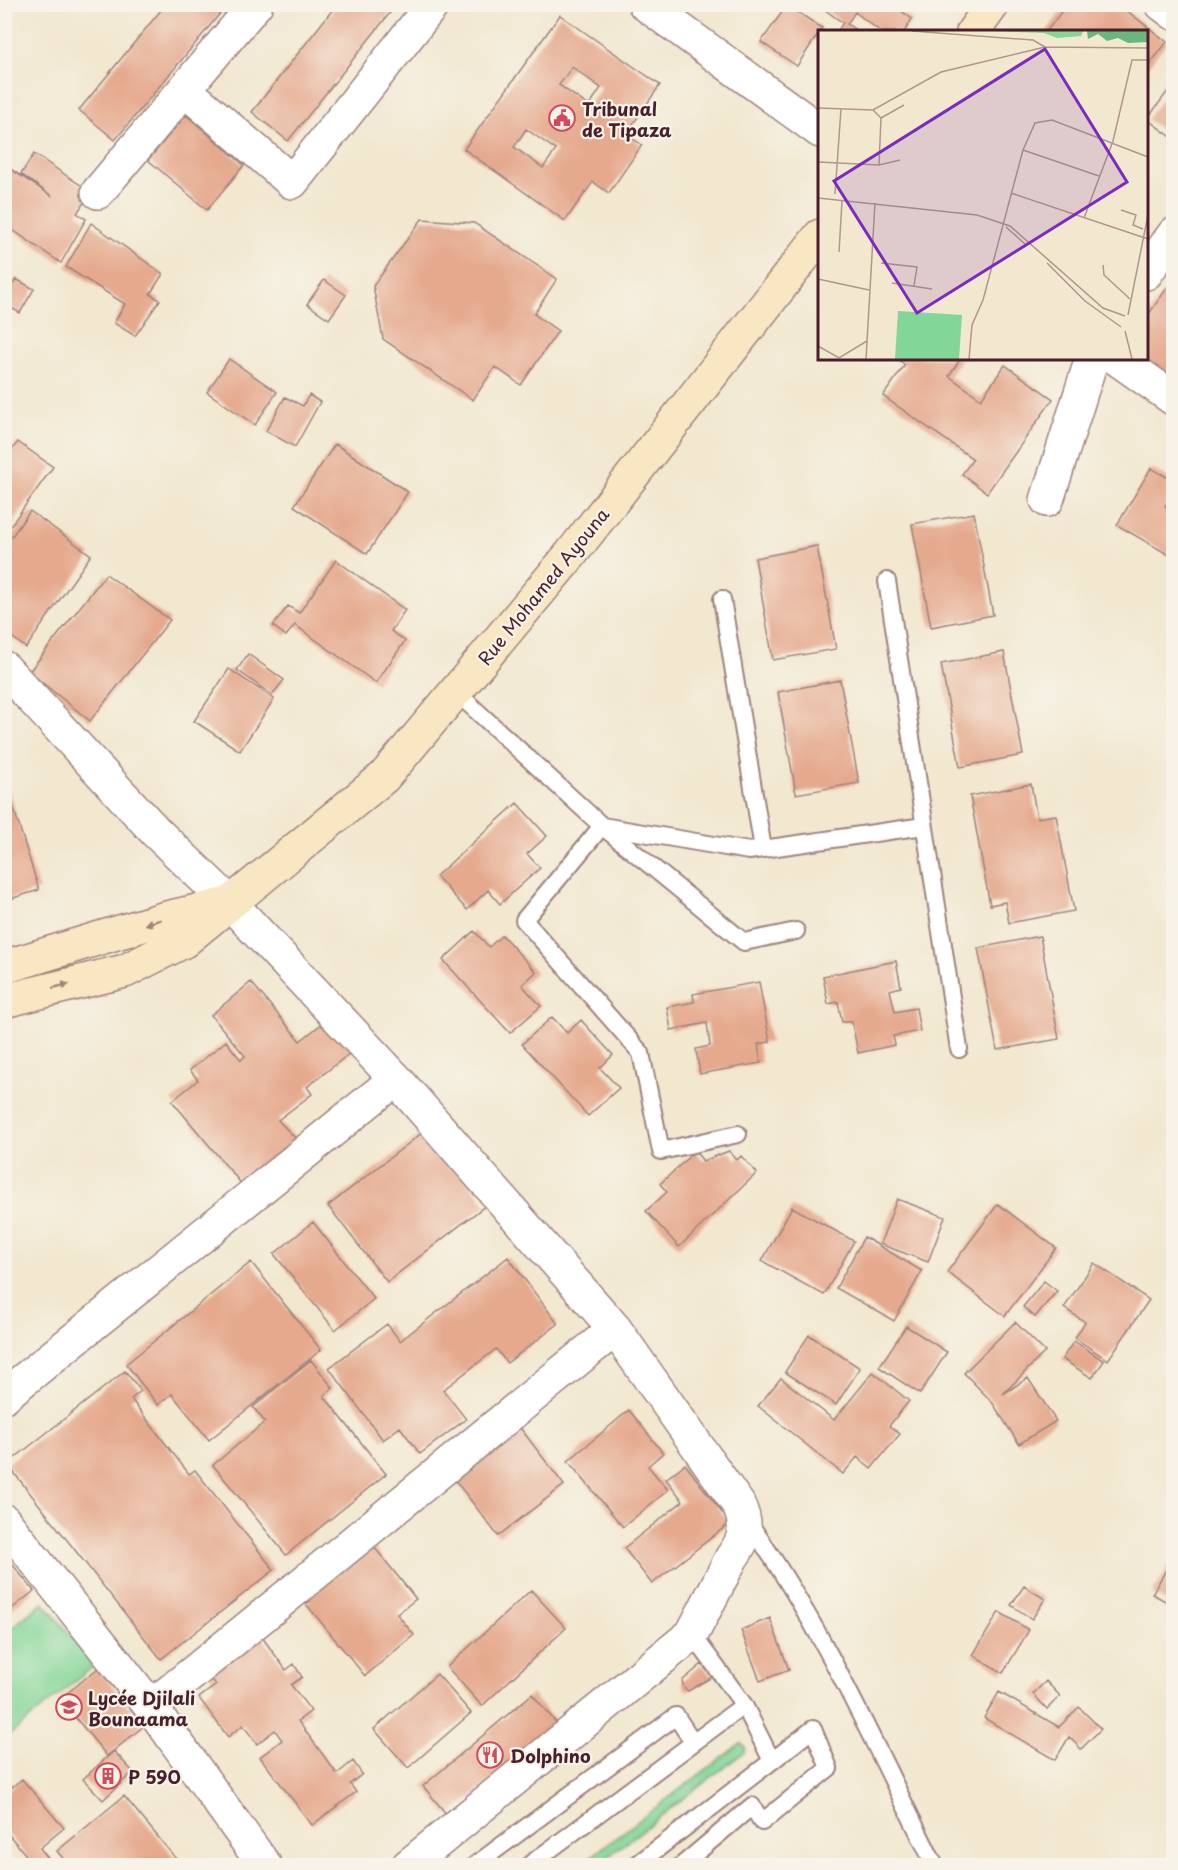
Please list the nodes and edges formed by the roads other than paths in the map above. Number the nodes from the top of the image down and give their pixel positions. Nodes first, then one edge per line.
1 (256, 4) edge
2 (433, 4) edge
3 (645, 4) edge
4 (993, 4) edge
5 (1162, 4) edge
6 (1173, 13) edge
7 (974, 30) edge
8 (185, 90) junction
9 (818, 129) edge
10 (98, 192) dead end
11 (1173, 234) edge
12 (818, 237) edge
13 (1148, 270) edge
14 (1091, 360) edge
15 (1119, 360) edge
16 (1173, 399) edge
17 (1047, 500) dead end
18 (887, 581) dead end
19 (722, 599) dead end
20 (4, 668) edge
21 (456, 692) junction
22 (602, 826) junction
23 (924, 826) junction
24 (763, 849) junction
25 (230, 903) junction
26 (796, 931) dead end
27 (4, 967) edge
28 (4, 1001) edge
29 (958, 1049) dead end
30 (396, 1079) junction
31 (738, 1134) dead end
32 (615, 1329) junction
33 (4, 1396) edge
34 (745, 1517) junction
35 (4, 1521) edge
36 (692, 1634) junction
37 (744, 1705) junction
38 (151, 1707) junction
39 (693, 1742) junction
40 (772, 1761) junction
41 (637, 1865) edge
42 (266, 1866) edge
43 (408, 1866) edge
44 (474, 1866) edge
45 (528, 1866) edge
46 (681, 1866) edge
47 (935, 1866) edge

1 - 8 street
2 - 8 street
3 - 9 street
4 - 7 main road
5 - 6 street
8 - 10 street
11 - 13 street
12 - 21 main road, Rue Mohamed Ayouna
14 - 17 street
15 - 16 street
18 - 23 lane
19 - 24 lane
20 - 25 street
21 - 22 lane
21 - 25 main road, Rue Mohamed Ayouna
22 - 24 lane
22 - 26 lane
22 - 31 lane
23 - 24 lane
23 - 29 lane
25 -> 27 main road
28 -> 25 main road, Rue Mohamed Ayouna
25 - 30 street
30 - 32 street
30 - 33 street
32 - 34 street
32 - 38 street
34 - 36 street
34 - 47 lane
35 - 38 street
36 - 37 lane
36 - 43 street
37 - 39 lane
37 - 40 lane
38 - 42 street
39 - 44 lane
39 - 45 lane
40 - 41 lane
40 - 46 lane

